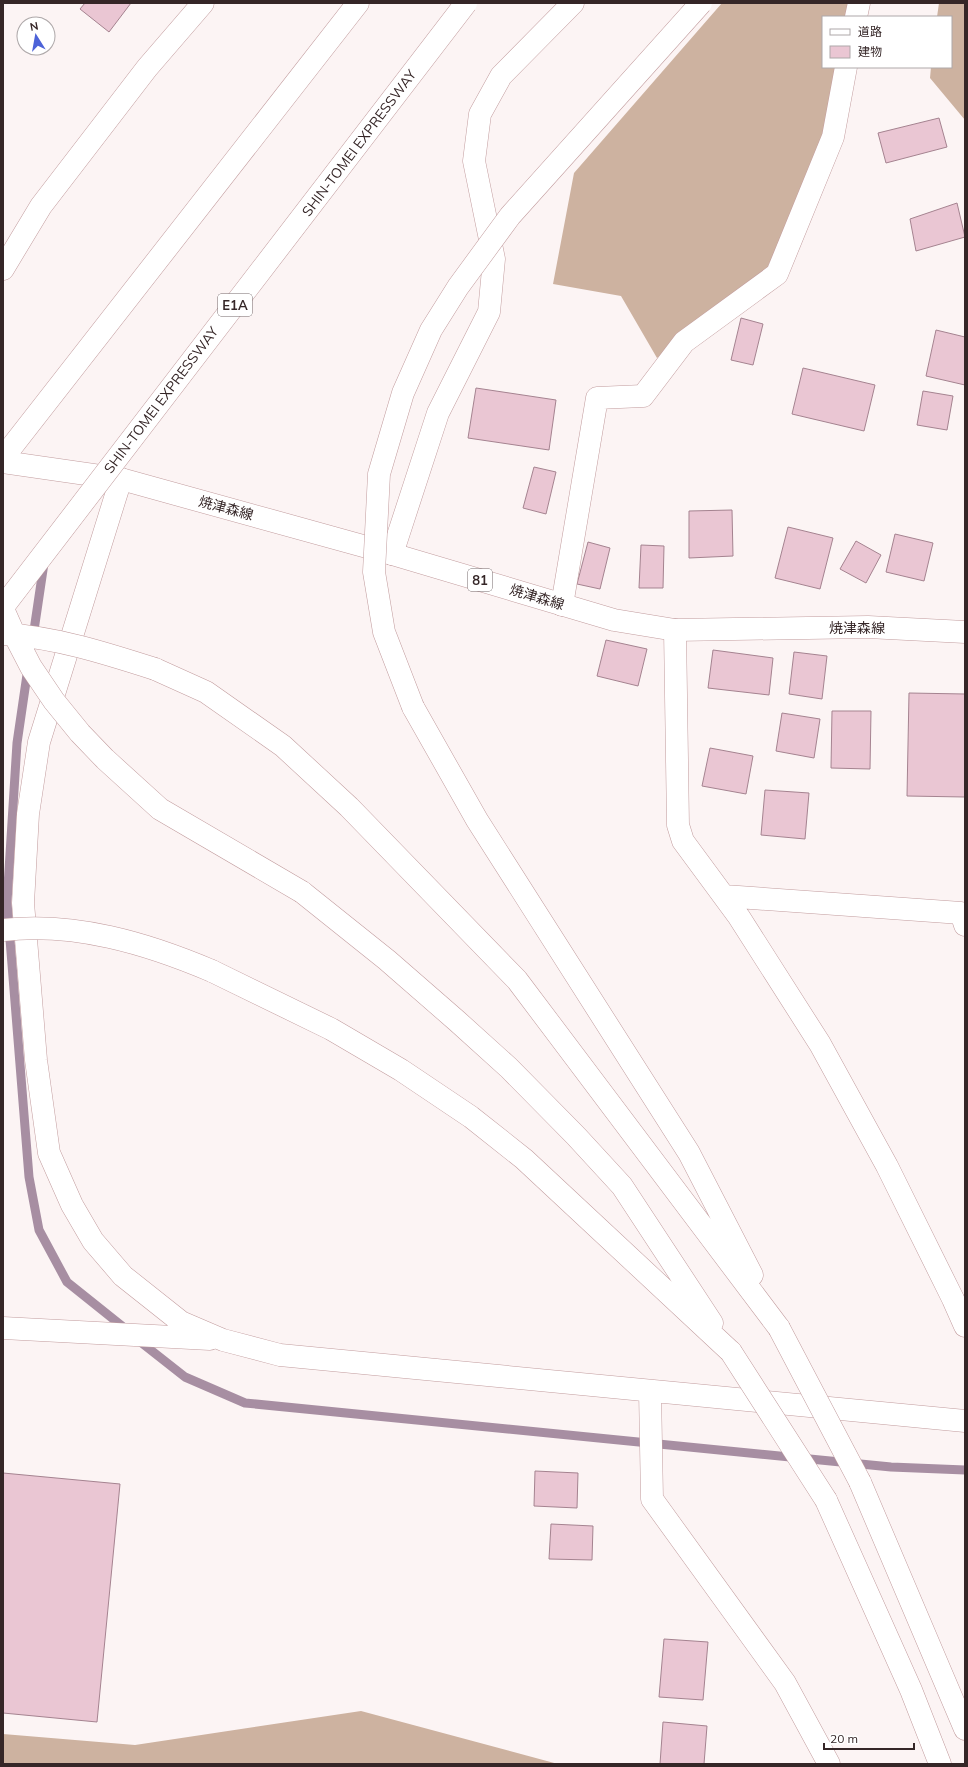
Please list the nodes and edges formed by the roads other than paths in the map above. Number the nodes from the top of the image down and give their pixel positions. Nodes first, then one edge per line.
1 (203, 3) edge
2 (358, 3) edge
3 (466, 3) edge
4 (573, 3) edge
5 (701, 3) edge
6 (859, 3) edge
7 (856, 16) edge
8 (846, 68) edge
9 (3, 269) edge
10 (3, 458) edge
11 (3, 462) edge
12 (121, 479) junction
13 (392, 554) junction
14 (562, 605) junction
15 (3, 608) edge
16 (675, 630) junction
17 (965, 632) edge
18 (3, 634) edge
19 (724, 896) junction
20 (965, 925) edge
21 (3, 930) edge
22 (965, 1326) edge
23 (3, 1328) edge
24 (779, 1328) junction
25 (222, 1340) junction
26 (731, 1352) junction
27 (650, 1391) junction
28 (965, 1421) edge
29 (965, 1729) edge
30 (830, 1764) edge
31 (940, 1764) edge

1 - 9 main road
2 - 10 main road
3 - 15 main road, SHIN-TOMEI EXPRESSWAY / E1A, bridge
4 - 13 main road
5 - 24 main road, bridge
6 - 7 main road
8 - 14 main road
11 - 12 main road, 焼津森線 / 81
12 - 13 main road, 焼津森線 / 81
12 - 25 main road
13 - 14 main road, 焼津森線 / 81
14 - 16 main road, 焼津森線 / 81
15 - 26 main road, bridge
16 - 17 main road, 焼津森線 / 81
16 - 19 main road
18 - 24 main road, bridge
19 - 20 main road
19 - 22 main road
21 - 26 main road, bridge
23 - 25 main road
24 - 29 main road, bridge
25 - 27 main road
26 - 31 main road, bridge
27 - 28 main road
27 - 30 main road

